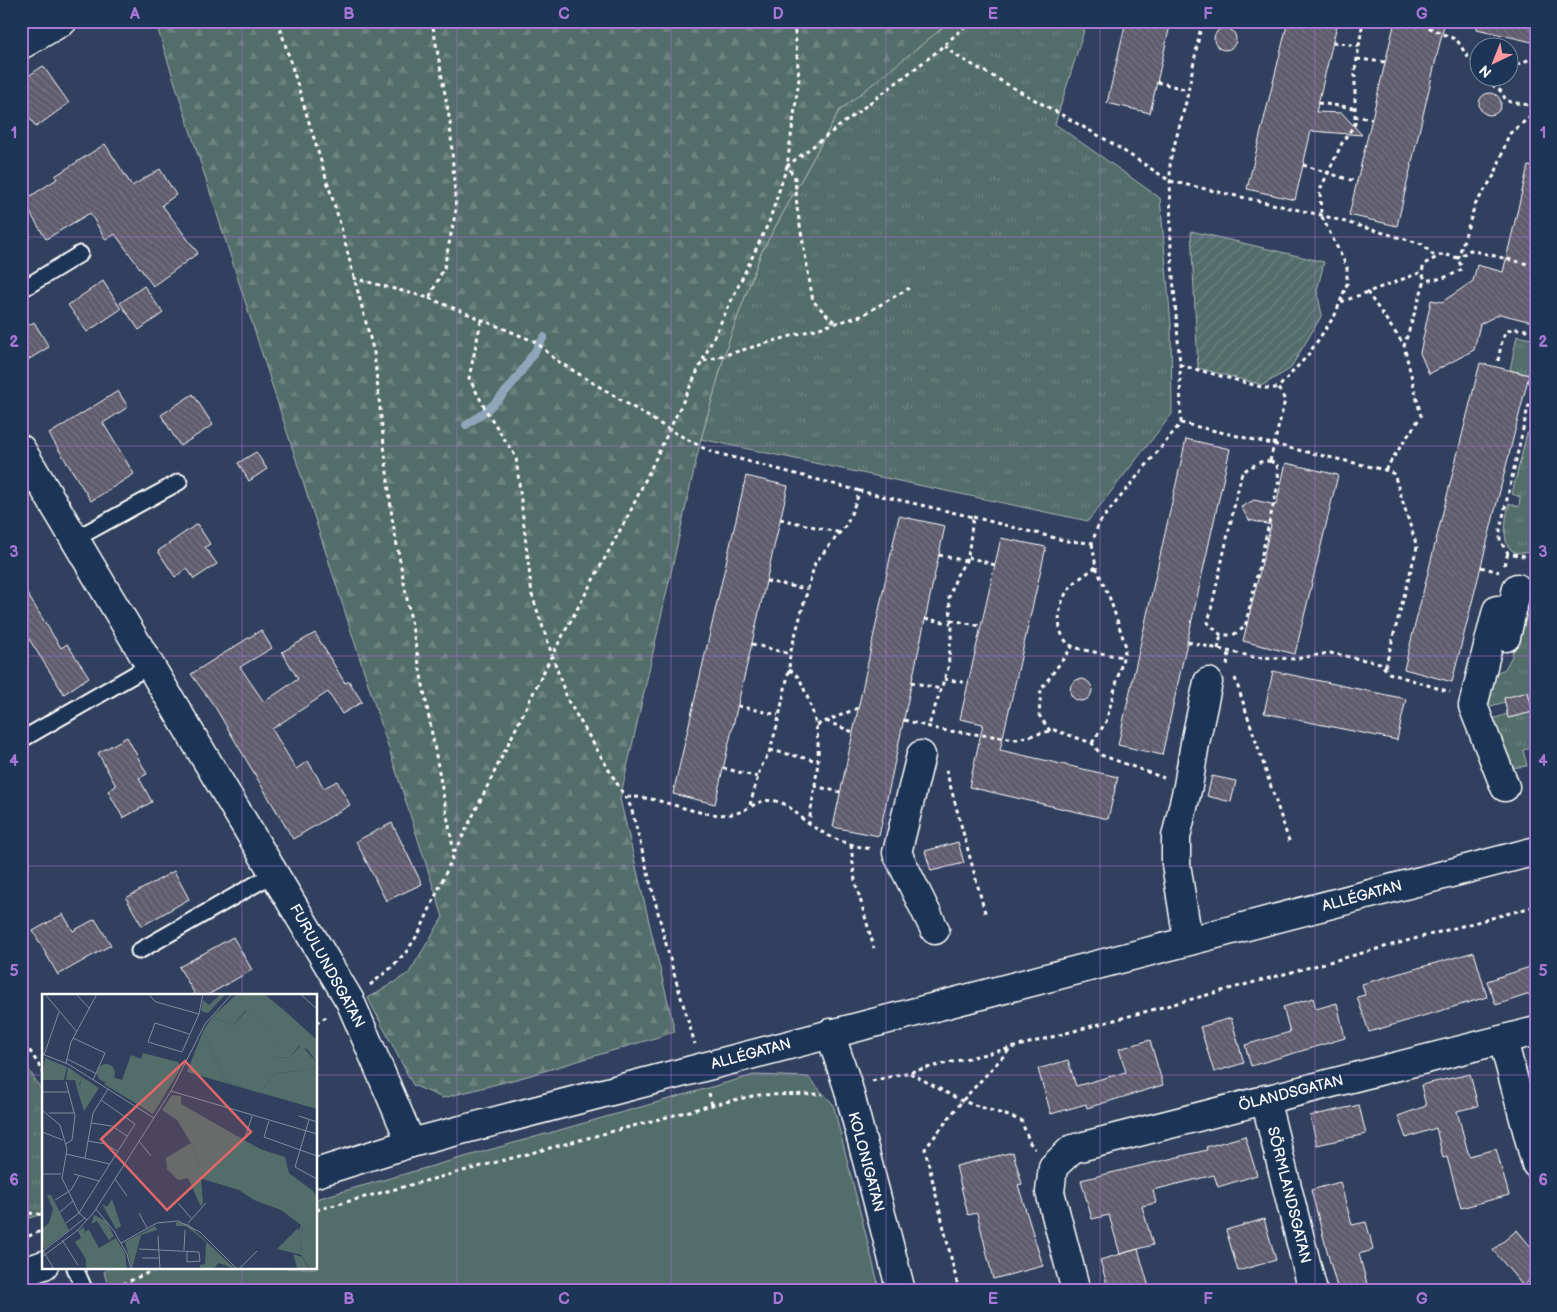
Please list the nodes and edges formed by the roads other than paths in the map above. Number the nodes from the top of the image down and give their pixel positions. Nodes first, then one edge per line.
1 (63, 21) edge
2 (21, 45) edge
3 (80, 254) dead end
4 (21, 290) edge
5 (22, 454) edge
6 (179, 482) dead end
7 (75, 540) junction
8 (1517, 588) dead end
9 (1497, 610) dead end
10 (1483, 664) junction
11 (149, 666) junction
12 (1225, 673) road end
13 (21, 740) edge
14 (930, 743) road end
15 (1505, 787) dead end
16 (1536, 851) edge
17 (275, 873) junction
18 (935, 930) dead end
19 (1188, 942) junction
20 (139, 951) dead end
21 (1536, 1031) edge
22 (830, 1034) junction
23 (1503, 1040) junction
24 (1265, 1099) junction
25 (411, 1143) junction
26 (1536, 1164) edge
27 (318, 1172) edge
28 (42, 1265) edge
29 (75, 1270) edge
30 (21, 1273) edge
31 (85, 1291) edge
32 (901, 1291) edge
33 (1076, 1291) edge
34 (1313, 1291) edge

1 - 2 street
3 - 4 lane
5 - 7 street, FURULUNDSGATAN
6 - 7 lane
7 - 11 street, FURULUNDSGATAN
8 - 10 street
9 - 10 street
10 - 15 street
11 - 13 lane
11 - 17 street, FURULUNDSGATAN
12 - 19 street
14 - 18 street
16 - 19 street, ALLÉGATAN
17 - 20 lane
17 - 25 street, FURULUNDSGATAN
19 - 22 street, ALLÉGATAN
21 - 23 street, ÖLANDSGATAN
22 - 25 street, ALLÉGATAN
22 - 32 street, KOLONIGATAN
23 - 24 street, ÖLANDSGATAN
23 - 26 street
24 - 33 street, ÖLANDSGATAN
24 - 34 street, SÖRMLANDSGATAN
25 - 27 street, ALLÉGATAN
28 - 30 street
29 - 31 lane

